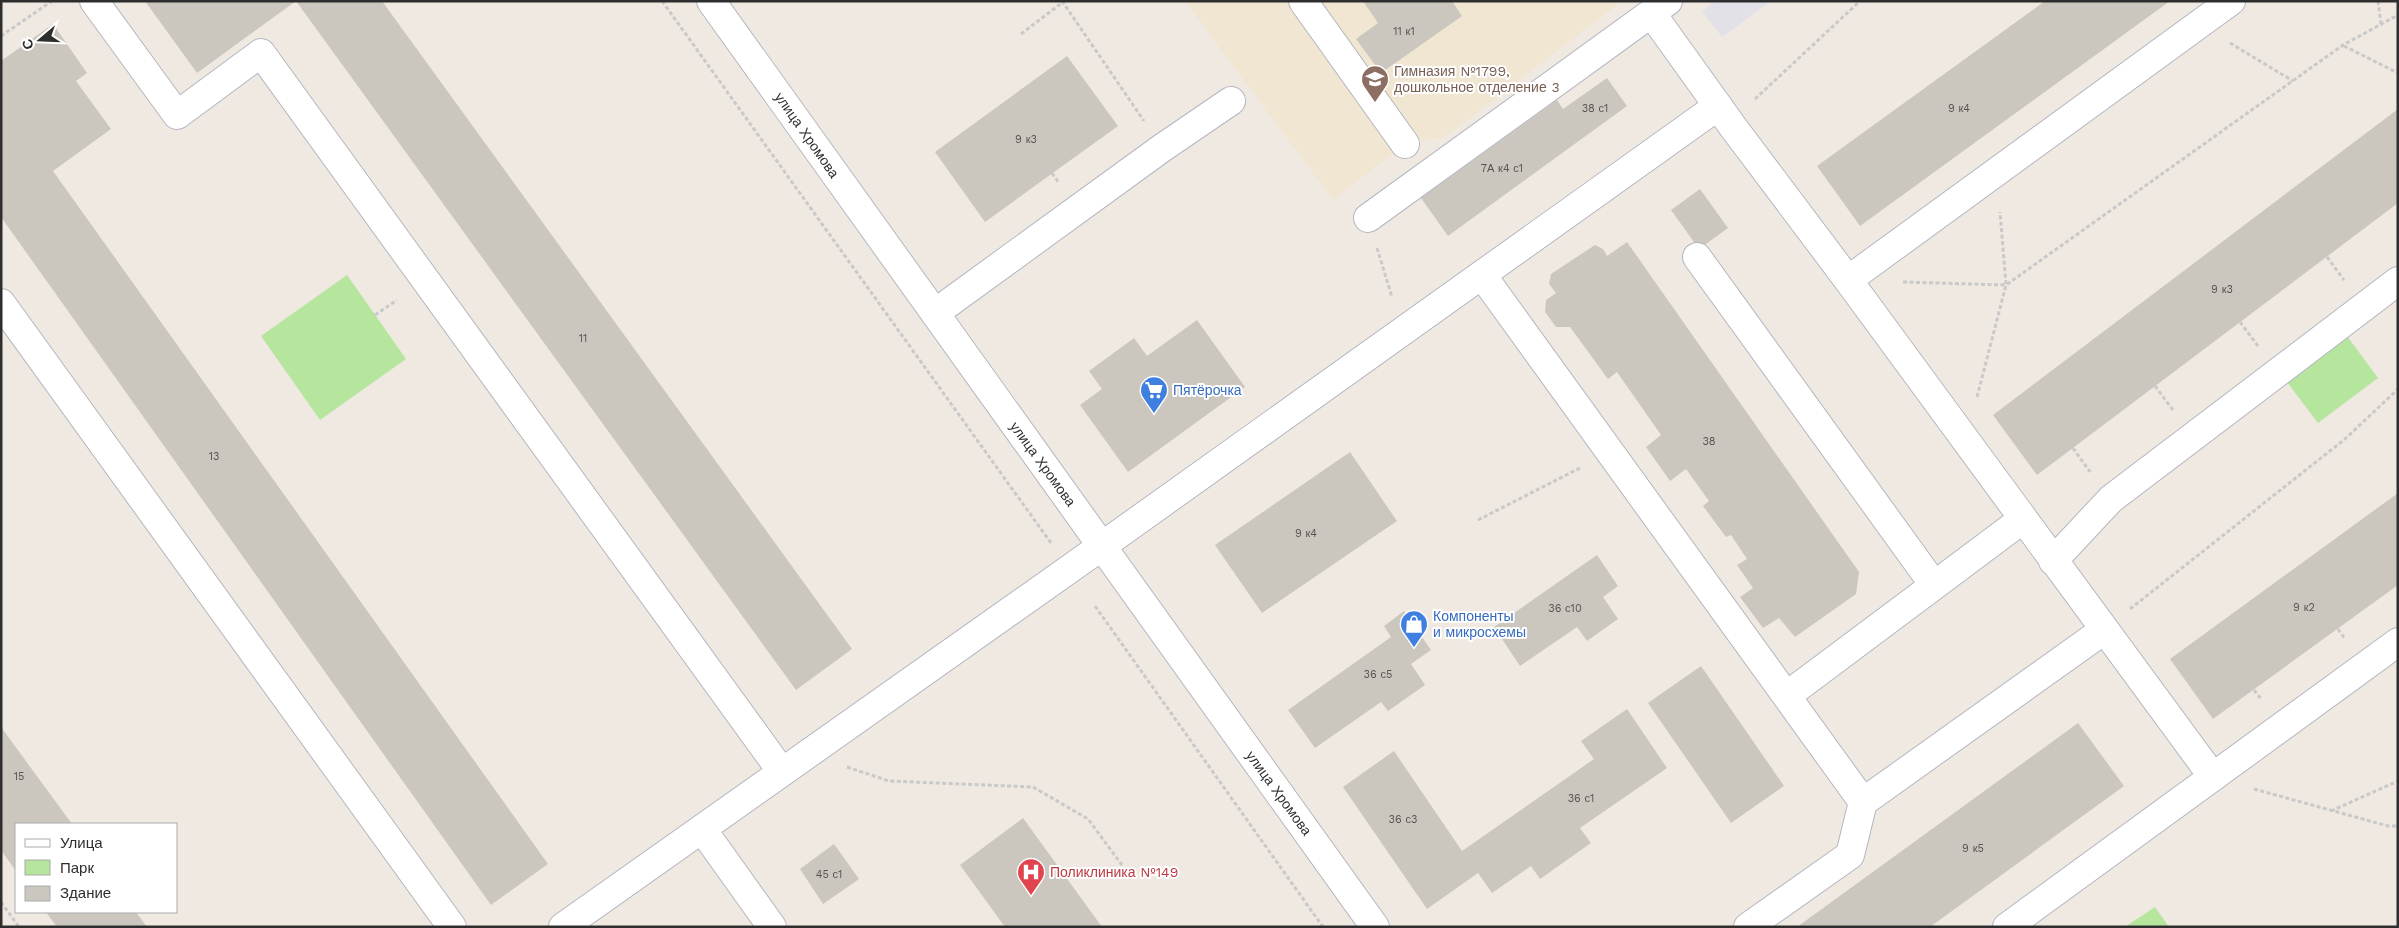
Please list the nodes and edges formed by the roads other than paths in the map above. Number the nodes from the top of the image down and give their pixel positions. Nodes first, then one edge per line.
1 (94, 1) edge
2 (711, 1) edge
3 (1303, 1) edge
4 (2231, 1) edge
5 (1660, 8) edge
6 (1231, 101) dead end
7 (1725, 117) junction
8 (1405, 144) dead end
9 (1368, 218) road end
10 (1697, 257) dead end
11 (1482, 275) junction
12 (1848, 280) junction
13 (2398, 281) edge
14 (1, 303) edge
15 (935, 313) junction
16 (2023, 519) junction
17 (1102, 546) junction
18 (2053, 561) junction
19 (1934, 586) junction
20 (2104, 630) junction
21 (2398, 642) edge
22 (1797, 688) dead end
23 (782, 772) junction
24 (2213, 776) junction
25 (1864, 802) junction
26 (702, 829) junction
27 (452, 927) edge
28 (563, 927) edge
29 (772, 927) edge
30 (1375, 927) edge
31 (1748, 927) edge
32 (2007, 927) edge

1 - 23 street
2 - 15 street, улица Хромова
3 - 8 street
4 - 12 street
5 - 7 street
5 - 9 street
6 - 15 street
7 - 11 street
7 - 12 street
10 - 19 street
11 - 17 street
11 - 25 street
12 - 16 street
13 - 18 street
14 - 27 street
15 - 17 street, улица Хромова
16 - 18 street
16 - 19 street
17 - 23 street
17 - 30 street, улица Хромова
18 - 20 street
19 - 22 street
20 - 24 street
20 - 25 street
21 - 24 street
23 - 26 street
24 - 32 street
25 - 31 street
26 - 28 street
26 - 29 street

